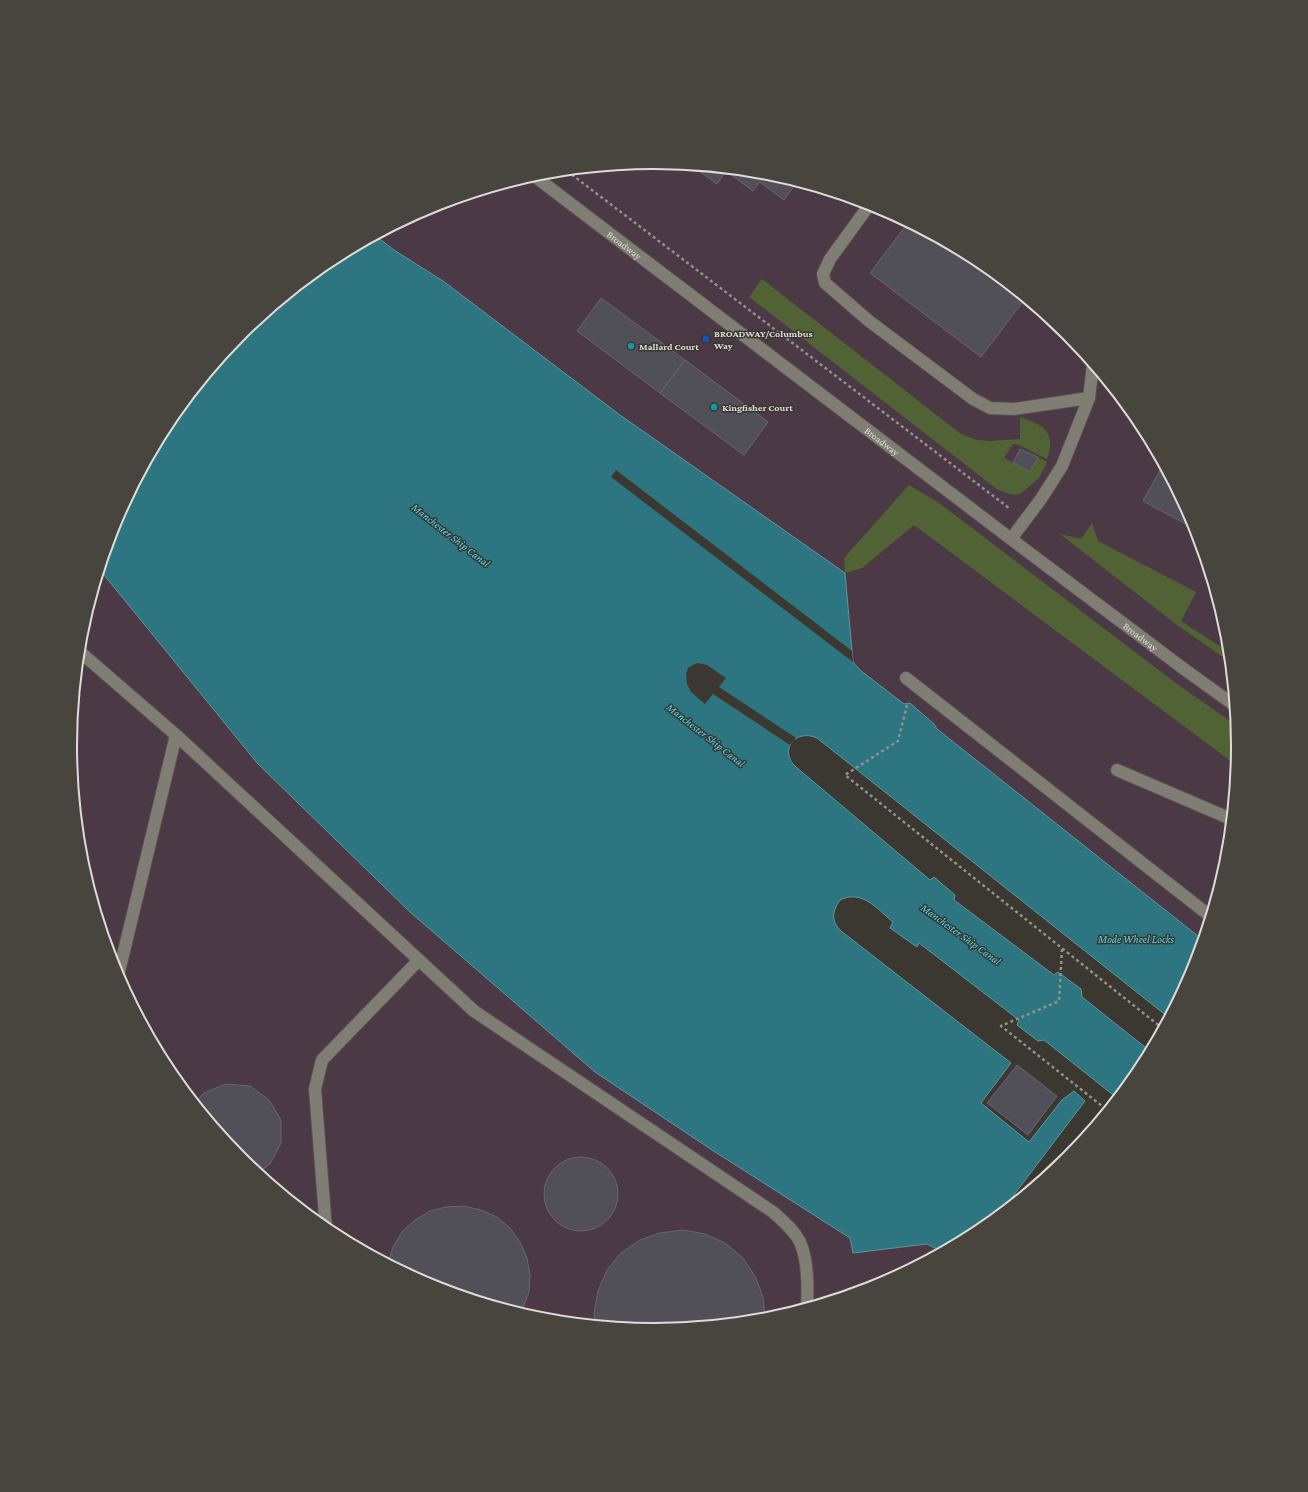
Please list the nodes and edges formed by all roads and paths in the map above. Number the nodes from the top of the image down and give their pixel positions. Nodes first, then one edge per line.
1 (573, 175) edge
2 (540, 180) edge
3 (866, 210) edge
4 (1093, 372) edge
5 (1089, 398) junction
6 (1026, 520) junction
7 (1011, 539) junction
8 (84, 656) edge
9 (910, 680) joint
10 (1229, 701) edge
11 (176, 735) junction
12 (1117, 770) dead end
13 (1226, 818) edge
14 (1206, 913) edge
15 (1062, 948) junction
16 (419, 960) junction
17 (120, 966) edge
18 (1159, 1025) edge
19 (1104, 1107) edge
20 (325, 1220) edge
21 (807, 1302) edge

1 - 6 path
2 - 7 street, Broadway
3 - 5 street
4 - 5 street
5 - 6 street
6 - 7 street
7 - 10 street, Broadway
8 - 11 street
9 - 14 street
9 - 15 path
11 - 16 street
11 - 17 street
12 - 13 street
15 - 18 path
15 - 19 path
16 - 20 street
16 - 21 street

